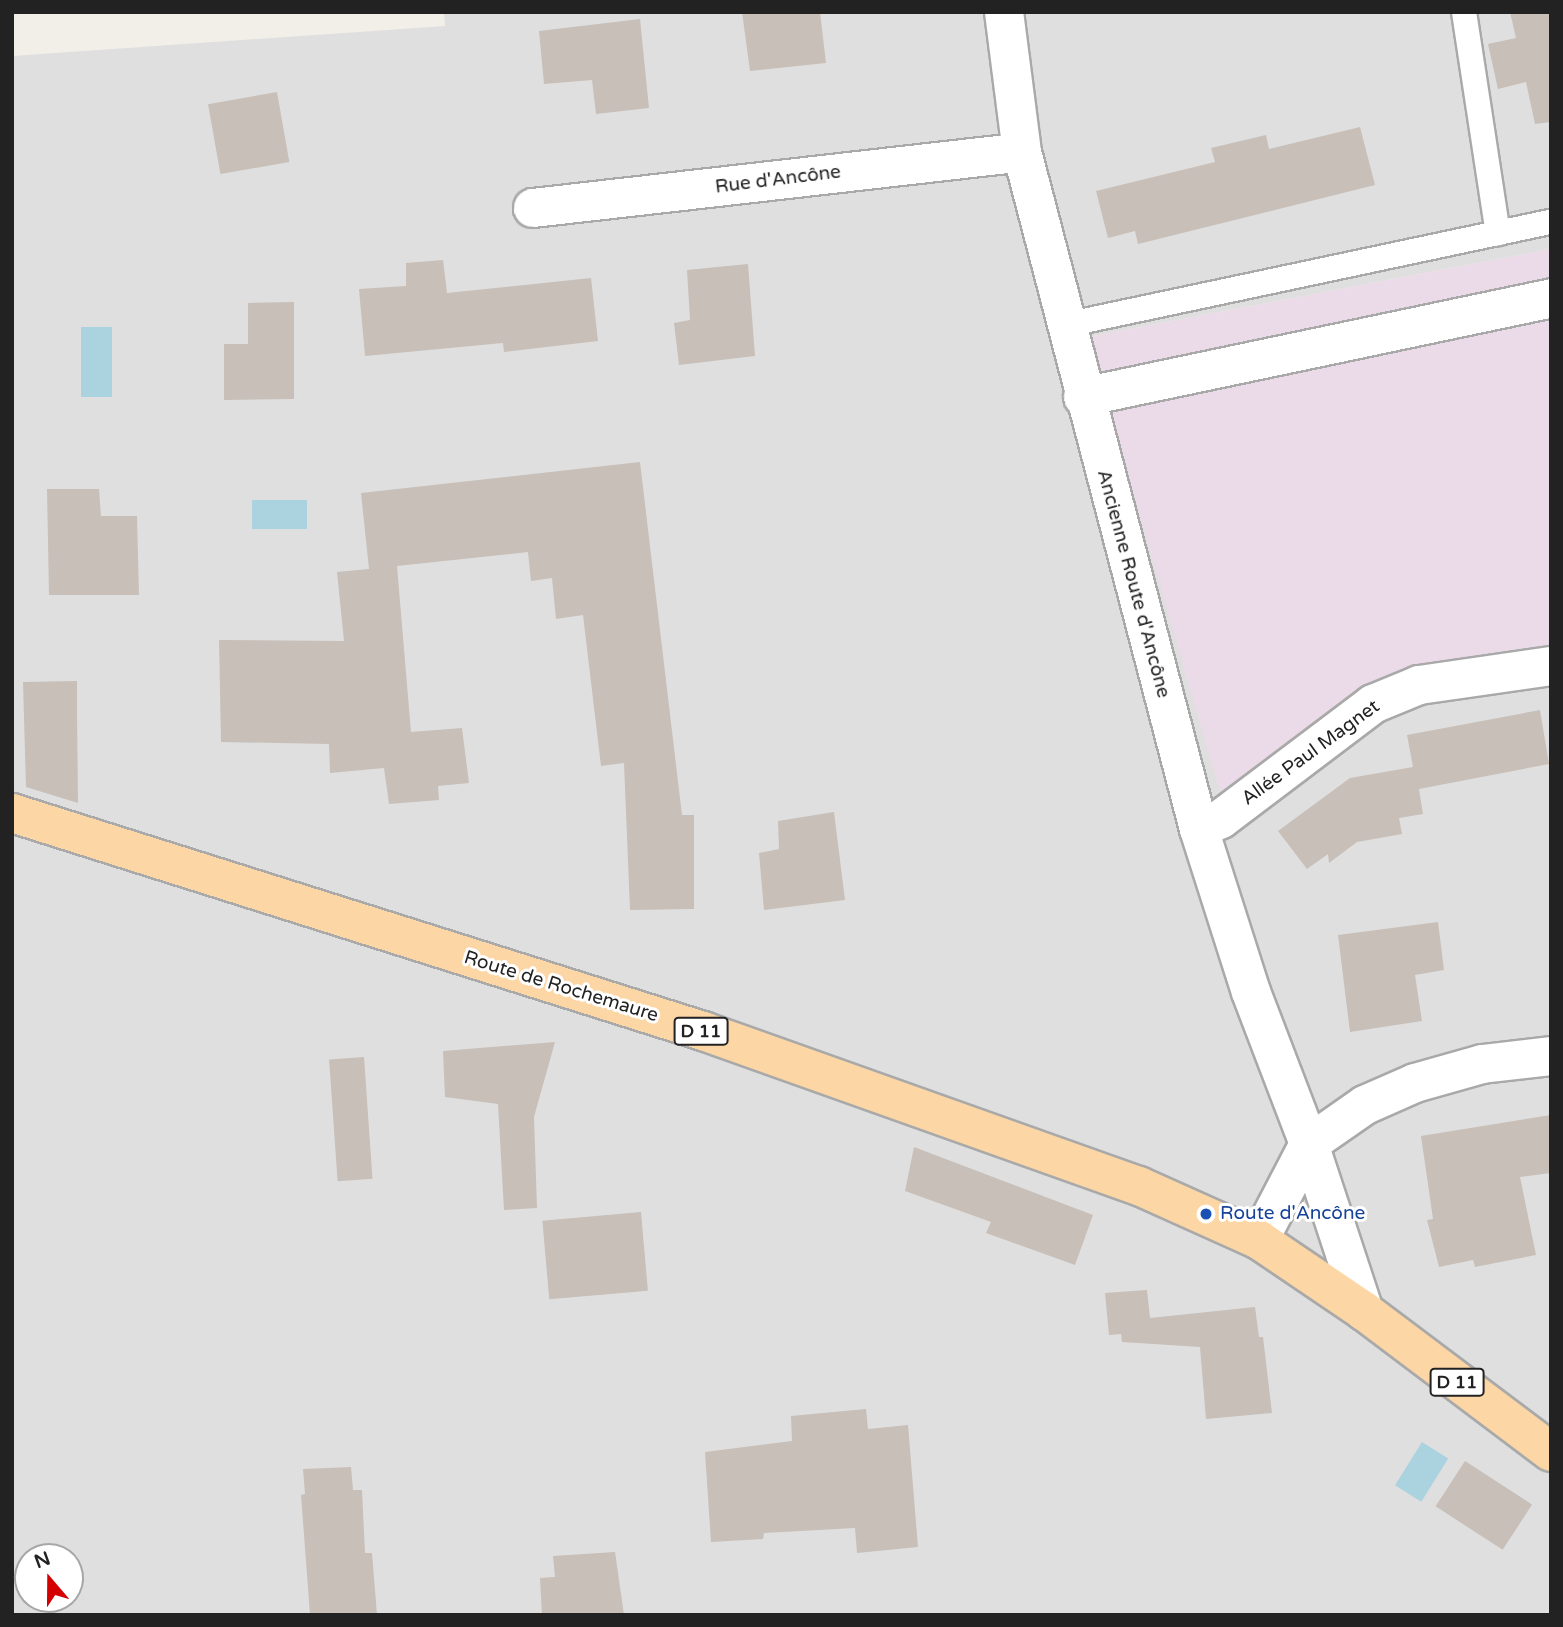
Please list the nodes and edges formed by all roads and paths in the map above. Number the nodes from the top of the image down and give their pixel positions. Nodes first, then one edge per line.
1 (1004, 12) edge
2 (1464, 12) edge
3 (1022, 152) junction
4 (533, 208) dead end
5 (1551, 222) edge
6 (1498, 233) junction
7 (1551, 298) edge
8 (1065, 325) junction
9 (1083, 397) junction
10 (1551, 666) edge
11 (12, 813) edge
12 (1199, 829) junction
13 (1551, 1056) edge
14 (1310, 1144) junction
15 (1259, 1240) junction
16 (1364, 1311) junction
17 (1551, 1423) edge
18 (1551, 1452) edge

1 - 3 street, Ancienne Route d'Ancône
2 - 6 lane
3 - 4 street, Rue d'Ancône
3 - 8 street, Ancienne Route d'Ancône
5 - 6 lane
6 - 8 lane
7 - 9 street
8 - 9 street, Ancienne Route d'Ancône
9 - 12 street, Ancienne Route d'Ancône
10 - 12 street, Allée Paul Magnet
11 - 15 main road, Route de Rochemaure / D 11
12 - 14 street, Ancienne Route d'Ancône
13 - 14 street
14 - 15 street
14 - 16 street
15 - 16 main road, Route de Rochemaure / D 11
16 - 17 main road, Route de Rochemaure / D 11
16 - 18 main road, Route de Rochemaure / D 11

